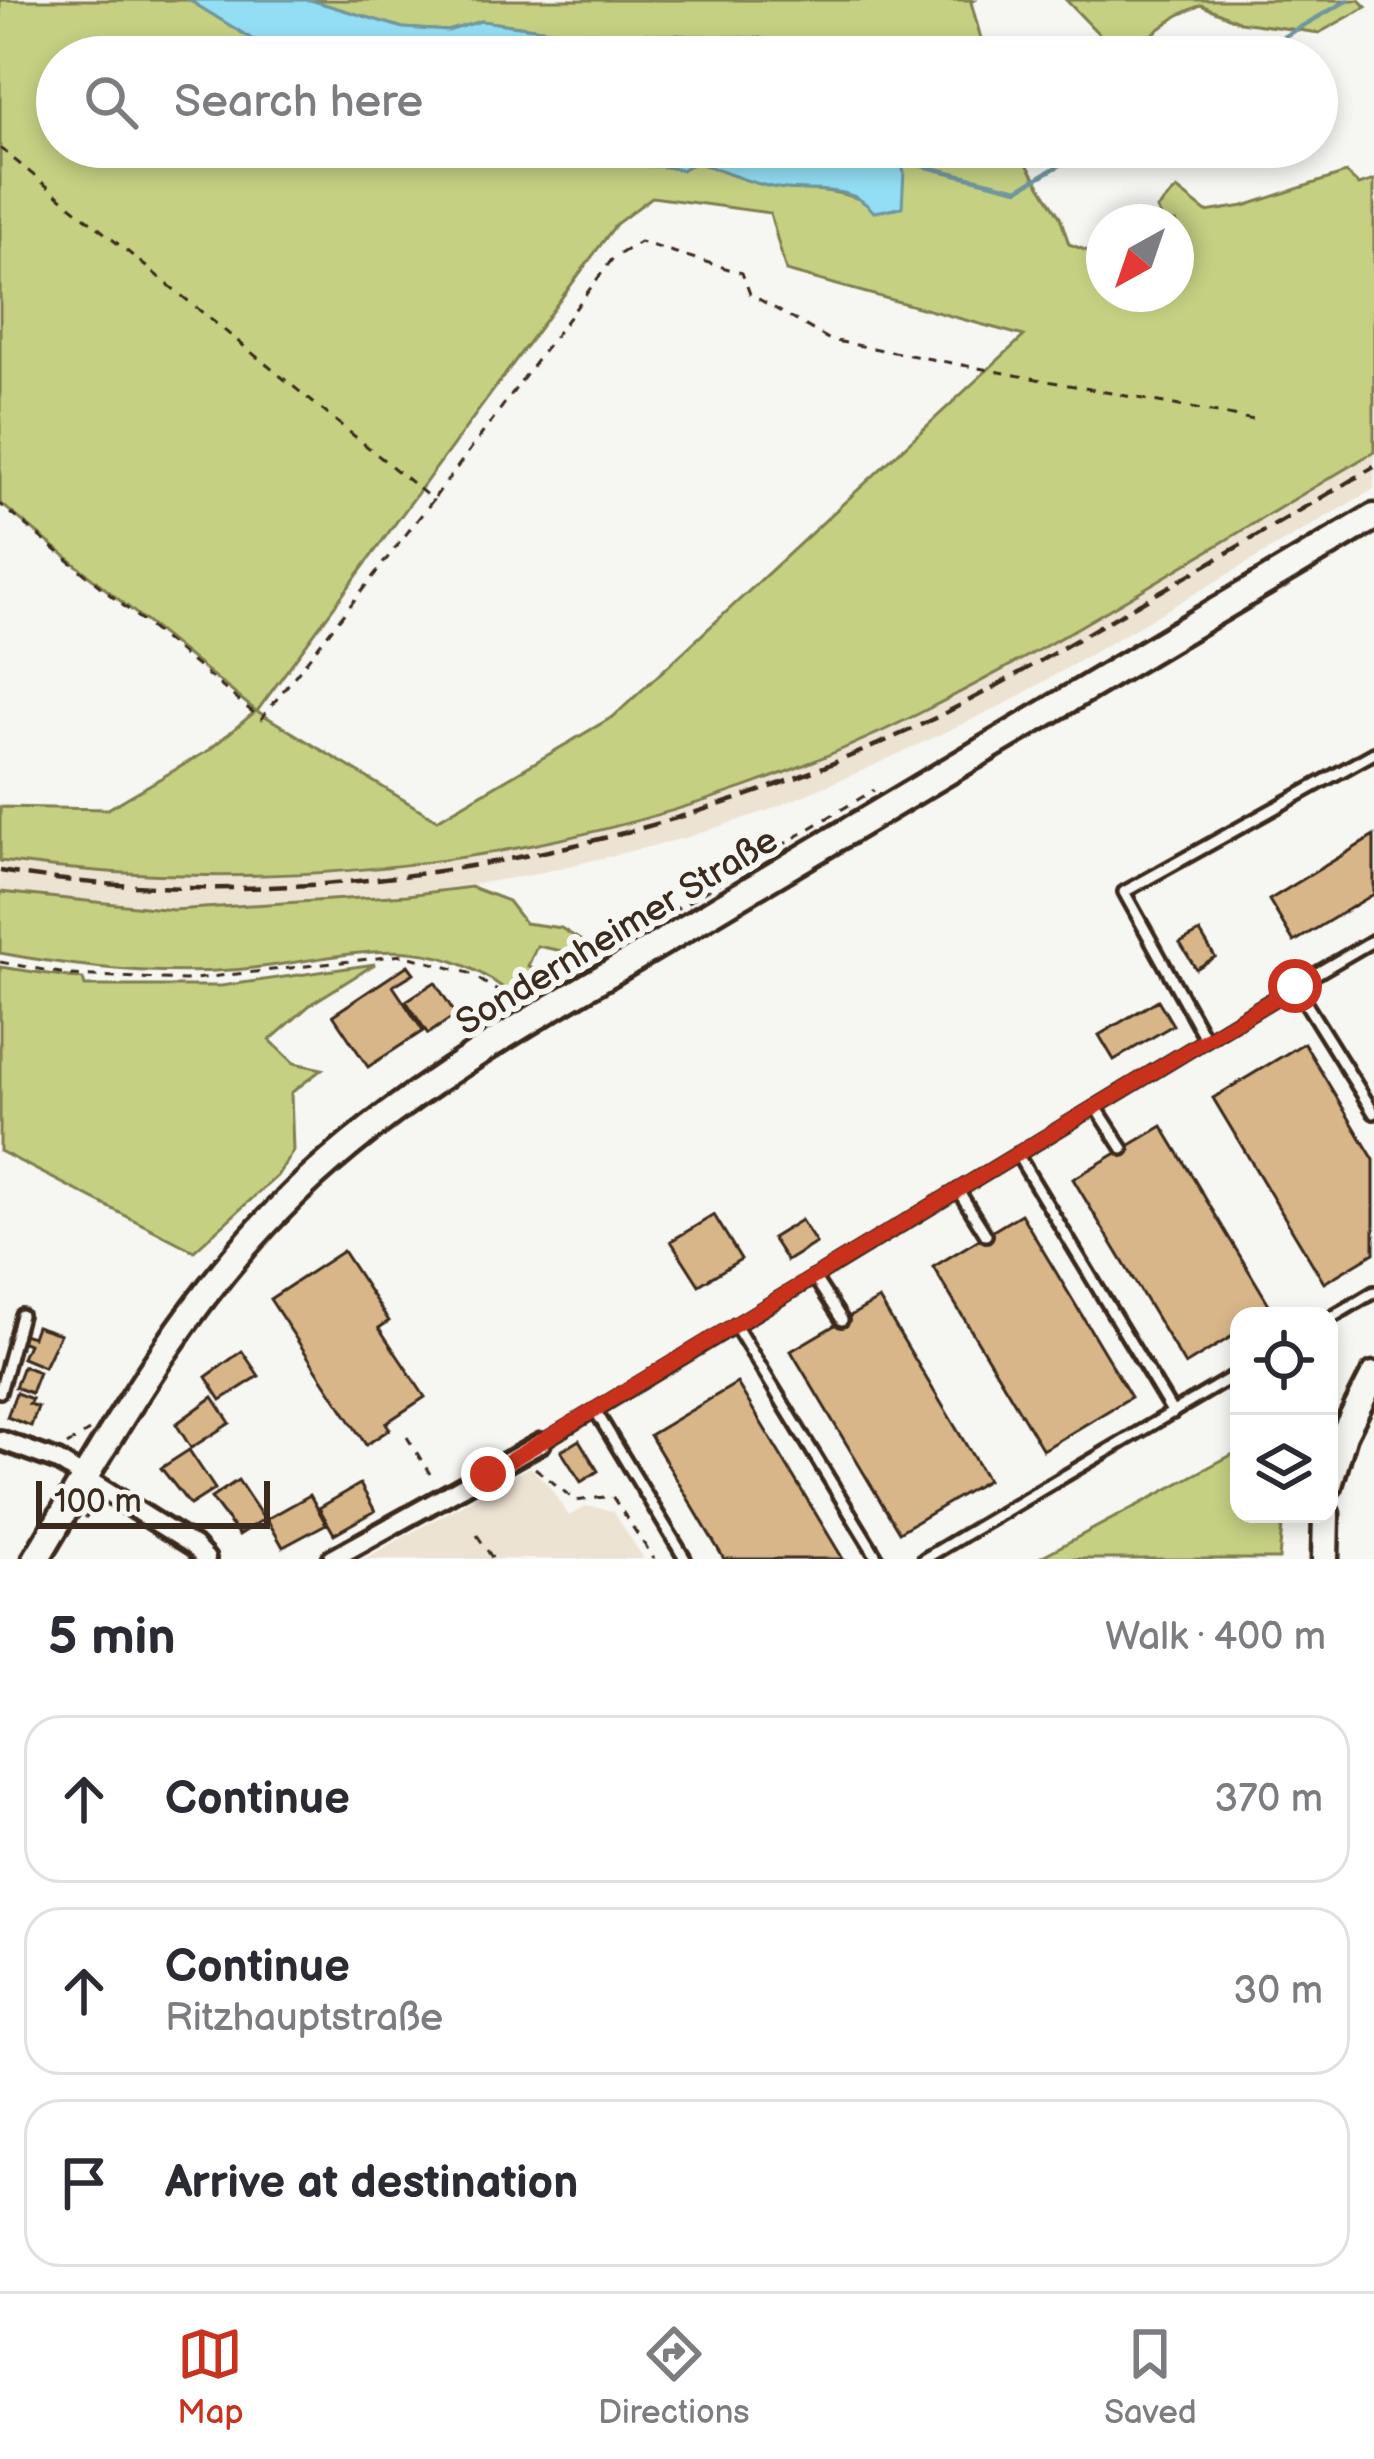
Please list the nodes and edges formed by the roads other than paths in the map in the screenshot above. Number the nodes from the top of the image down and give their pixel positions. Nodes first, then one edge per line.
1 (1374, 517) edge
2 (1374, 753) edge
3 (1374, 940) edge
4 (1295, 986) junction
5 (1206, 1040) junction
6 (1096, 1107) junction
7 (1374, 1114) edge
8 (1124, 1149) dead end
9 (1017, 1154) junction
10 (958, 1190) junction
11 (986, 1235) dead end
12 (814, 1277) junction
13 (1374, 1292) edge
14 (1338, 1314) edge
15 (21, 1315) dead end
16 (842, 1320) dead end
17 (735, 1325) junction
18 (1374, 1375) edge
19 (1230, 1378) edge
20 (0, 1392) edge
21 (595, 1409) junction
22 (1173, 1413) junction
23 (0, 1440) edge
24 (541, 1443) joint
25 (1338, 1454) edge
26 (85, 1478) junction
27 (1326, 1523) edge
28 (36, 1559) edge
29 (206, 1559) edge
30 (332, 1559) edge
31 (686, 1559) edge
32 (878, 1559) edge
33 (924, 1559) edge
34 (1324, 1559) edge

1 - 26 main road, Sondernheimer Straße
2 - 5 lane
3 - 4 lane
4 - 5 lane
4 - 7 lane
5 - 6 lane
6 - 8 lane
6 - 9 lane
9 - 10 lane
9 - 22 lane
10 - 11 lane
10 - 12 lane
12 - 16 lane
12 - 17 lane
13 - 14 lane
15 - 20 lane
17 - 21 lane
17 - 32 lane
18 - 25 main road
19 - 22 lane
21 - 24 lane
21 - 31 lane
22 - 33 lane
23 - 26 street
24 - 30 street
26 - 28 main road, Sondernheimer Straße
26 - 29 street
27 - 34 main road

